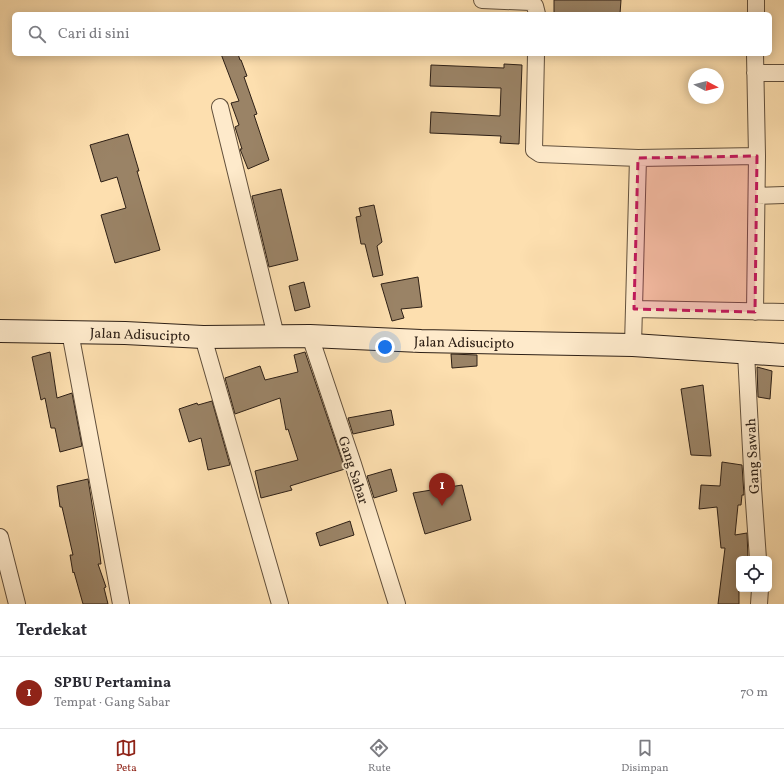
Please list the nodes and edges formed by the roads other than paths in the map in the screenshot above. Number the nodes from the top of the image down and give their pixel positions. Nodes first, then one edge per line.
1 (482, 0) edge
2 (756, 0) edge
3 (537, 12) edge
4 (756, 12) edge
5 (536, 56) edge
6 (755, 56) edge
7 (755, 73) junction
8 (784, 73) edge
9 (220, 107) dead end
10 (758, 156) junction
11 (638, 158) junction
12 (784, 195) edge
13 (757, 196) junction
14 (634, 309) junction
15 (755, 312) junction
16 (784, 312) edge
17 (0, 331) edge
18 (70, 332) junction
19 (203, 336) junction
20 (276, 336) junction
21 (310, 336) junction
22 (633, 345) junction
23 (746, 353) junction
24 (784, 355) edge
25 (0, 536) edge
26 (758, 556) edge
27 (760, 592) edge
28 (18, 604) edge
29 (121, 604) edge
30 (280, 604) edge
31 (397, 604) edge
32 (759, 604) edge

1 - 3 street
2 - 4 street
5 - 11 street
6 - 7 street
7 - 8 street
7 - 10 street
9 - 20 street
10 - 11 street
10 - 13 street
11 - 14 street
12 - 13 street
13 - 15 street
14 - 15 street
14 - 22 street
15 - 16 street
17 - 18 main road, Jalan Adisucipto
18 - 19 main road, Jalan Adisucipto
18 - 29 street
19 - 20 main road, Jalan Adisucipto
19 - 30 street
20 - 21 main road, Jalan Adisucipto
21 - 22 main road, Jalan Adisucipto
21 - 31 street, Gang Sabar
22 - 23 main road, Jalan Adisucipto
23 - 24 main road, Jalan Adisucipto
23 - 26 street, Gang Sawah
25 - 28 street
27 - 32 street

